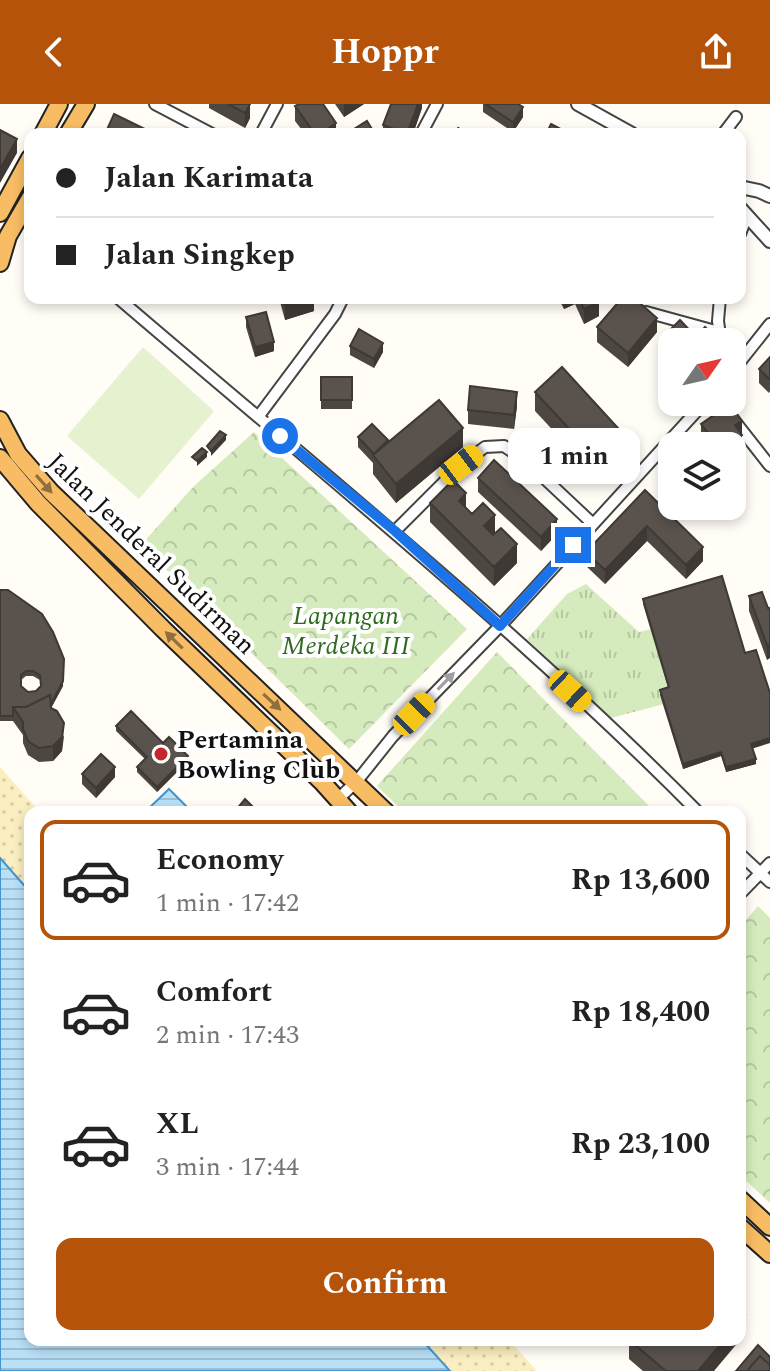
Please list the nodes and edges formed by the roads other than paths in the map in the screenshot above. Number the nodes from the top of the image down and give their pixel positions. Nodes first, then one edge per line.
1 (59, 104) edge
2 (86, 104) edge
3 (155, 104) edge
4 (277, 104) edge
5 (437, 104) edge
6 (578, 104) edge
7 (736, 117) dead end
8 (46, 128) edge
9 (72, 128) edge
10 (201, 128) edge
11 (264, 128) edge
12 (424, 128) edge
13 (621, 128) edge
14 (728, 128) edge
15 (24, 169) edge
16 (746, 188) edge
17 (770, 196) edge
18 (24, 208) edge
19 (0, 213) edge
20 (746, 214) edge
21 (768, 236) edge
22 (0, 263) edge
23 (125, 304) edge
24 (340, 304) edge
25 (720, 304) edge
26 (646, 312) edge
27 (770, 324) edge
28 (693, 328) edge
29 (720, 328) edge
30 (746, 354) edge
31 (692, 416) edge
32 (729, 416) edge
33 (258, 417) junction
34 (0, 420) edge
35 (0, 458) edge
36 (770, 466) edge
37 (593, 524) junction
38 (395, 531) junction
39 (500, 626) junction
40 (357, 781) junction
41 (344, 805) edge
42 (380, 806) edge
43 (692, 806) edge
44 (746, 860) edge
45 (770, 863) edge
46 (759, 873) junction
47 (770, 882) edge
48 (746, 887) edge
49 (746, 1205) edge
50 (770, 1227) edge
51 (746, 1231) edge
52 (767, 1244) edge

1 - 8 highway
2 - 9 highway
3 - 10 street
4 - 11 street
5 - 12 street
6 - 13 street
7 - 14 street
15 - 19 highway
16 - 17 street
18 - 22 highway
20 - 21 street
23 - 33 street
24 - 33 street
25 - 29 street
26 - 28 street
27 - 30 street
31 - 37 street
32 - 36 street
33 - 38 street
34 -> 40 highway, Jalan Jenderal Sudirman
41 -> 35 highway, Jalan Jenderal Sudirman
37 - 38 street
37 - 39 street
38 - 39 street
40 -> 39 street
39 - 43 street
40 - 41 street
40 - 42 highway, Jalan Jenderal Sudirman
44 - 46 street
45 - 46 street
46 - 47 street
46 - 48 street
49 - 50 highway
51 - 52 highway

